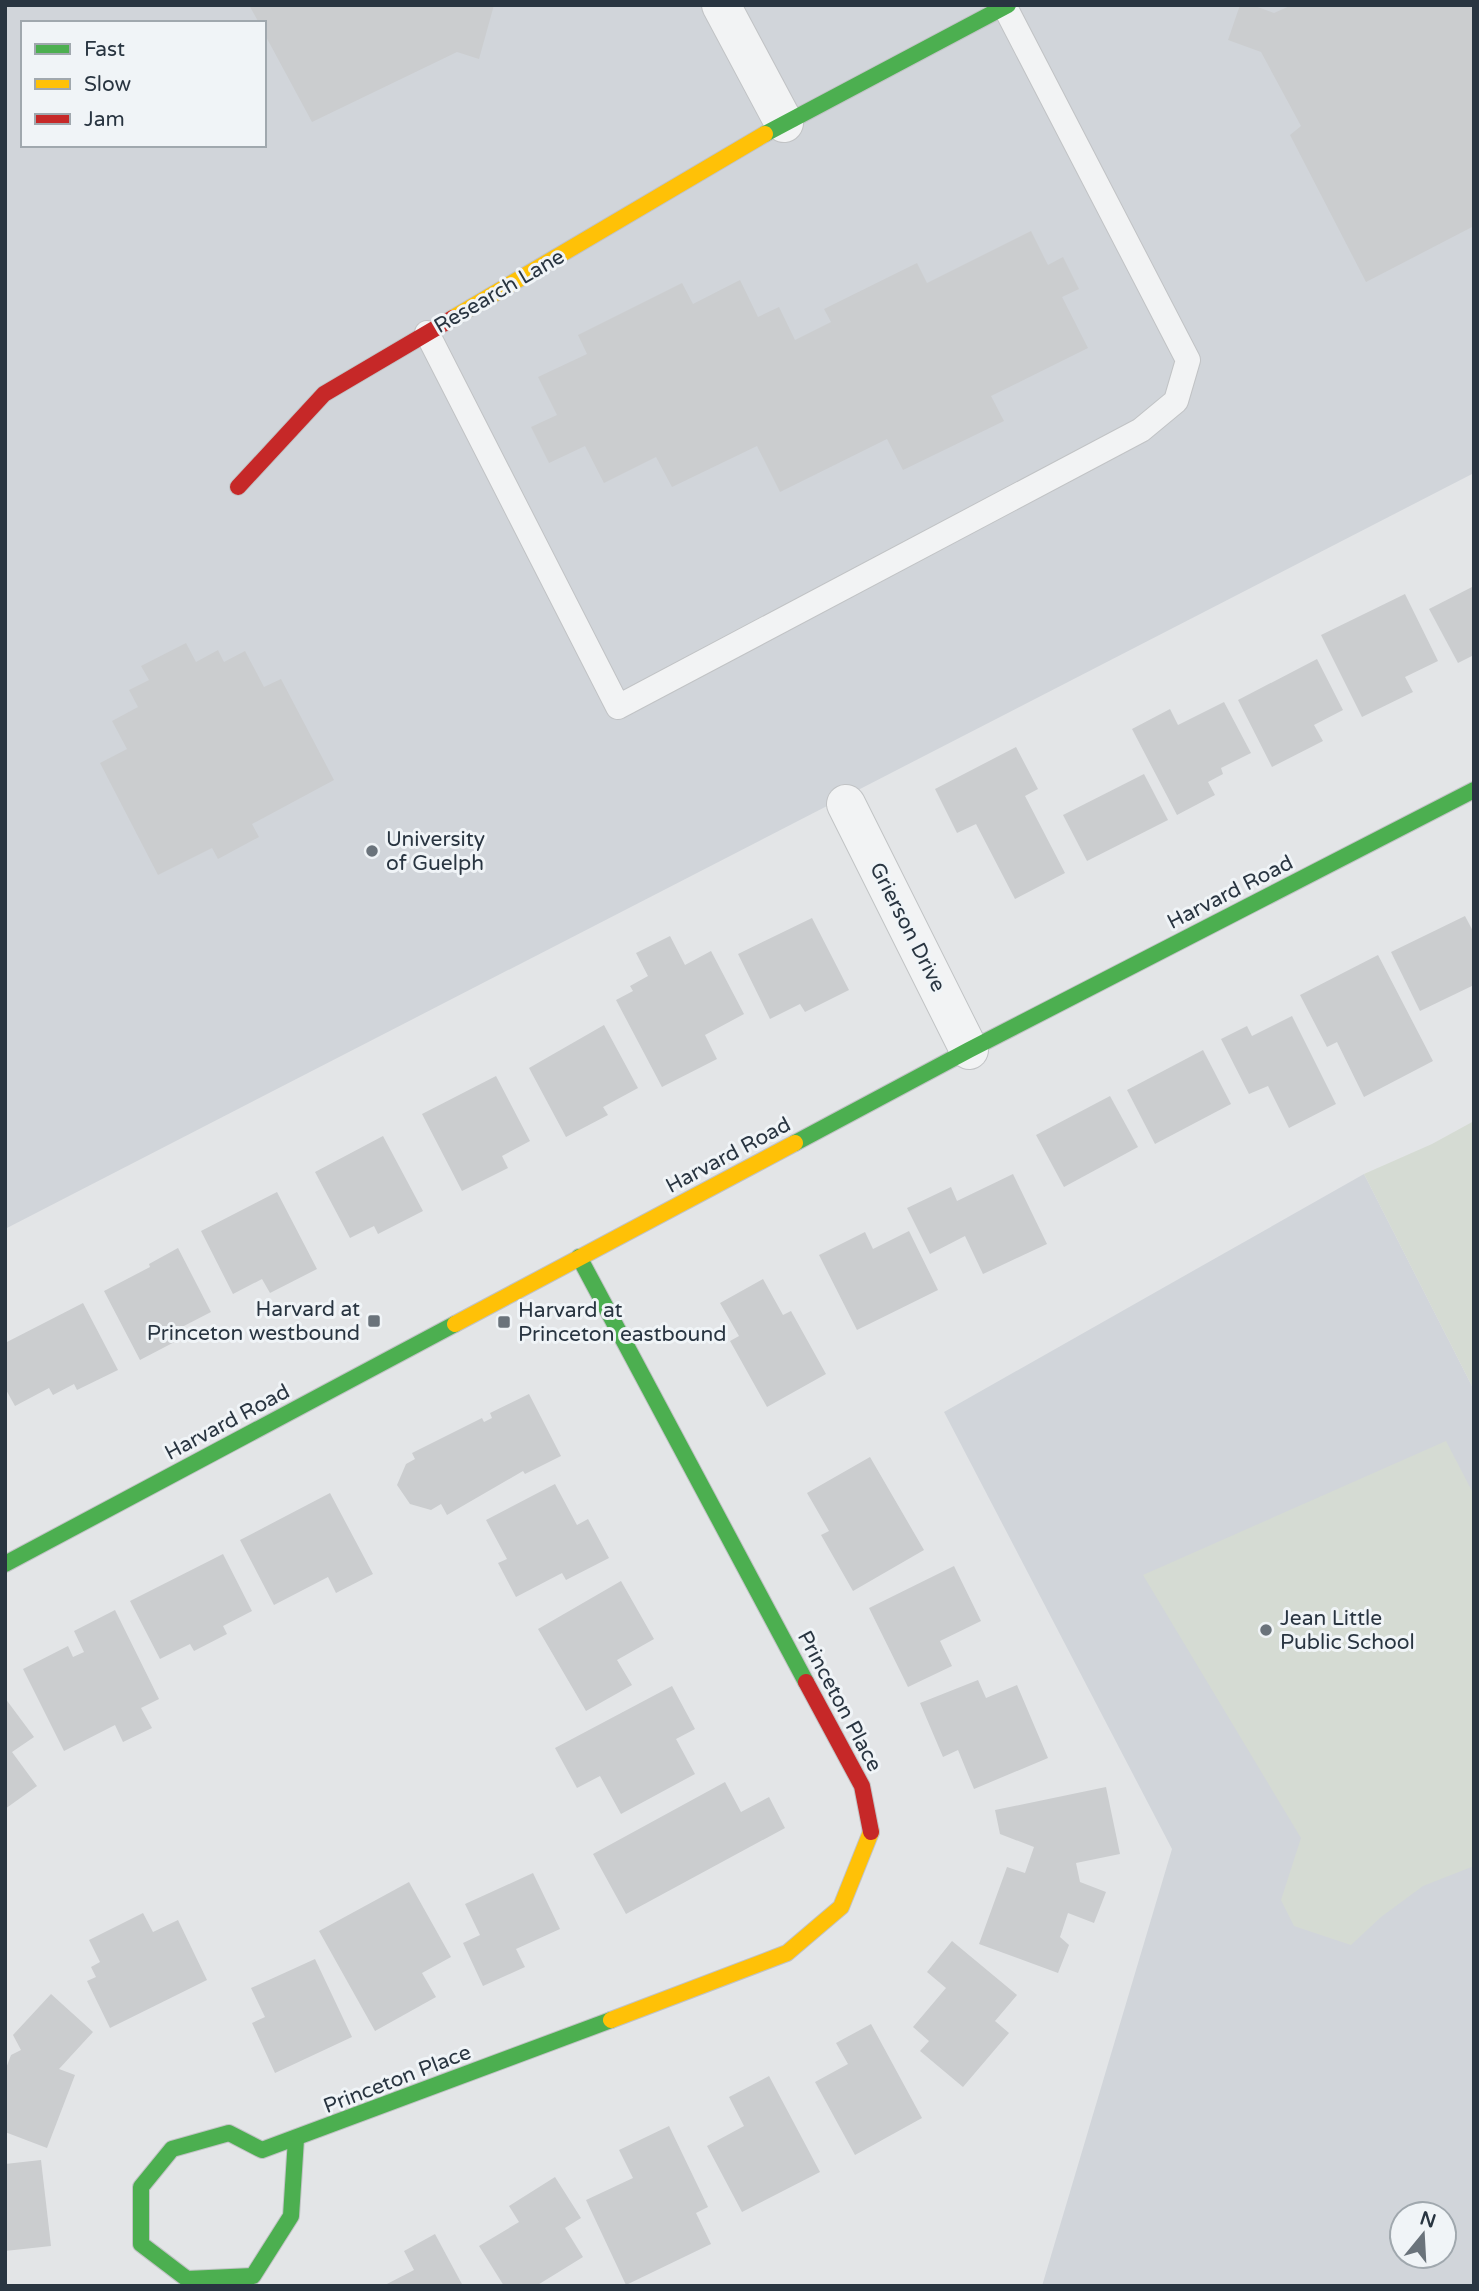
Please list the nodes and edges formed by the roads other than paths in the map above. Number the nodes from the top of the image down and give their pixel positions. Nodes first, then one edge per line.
1 (721, 5) edge
2 (1006, 6) edge
3 (784, 123) junction
4 (427, 333) junction
5 (238, 487) dead end
6 (1474, 790) edge
7 (846, 804) dead end
8 (969, 1050) junction
9 (579, 1257) junction
10 (5, 1564) edge
11 (296, 2139) junction

1 - 3 street
2 - 3 street, Research Lane
2 - 4 lane
3 - 4 street, Research Lane
4 - 5 street, Research Lane
6 - 8 street, Harvard Road
7 - 8 street, Grierson Drive
8 - 9 street, Harvard Road
9 - 10 street, Harvard Road
9 - 11 street, Princeton Place
11 - 11 street, Princeton Place

